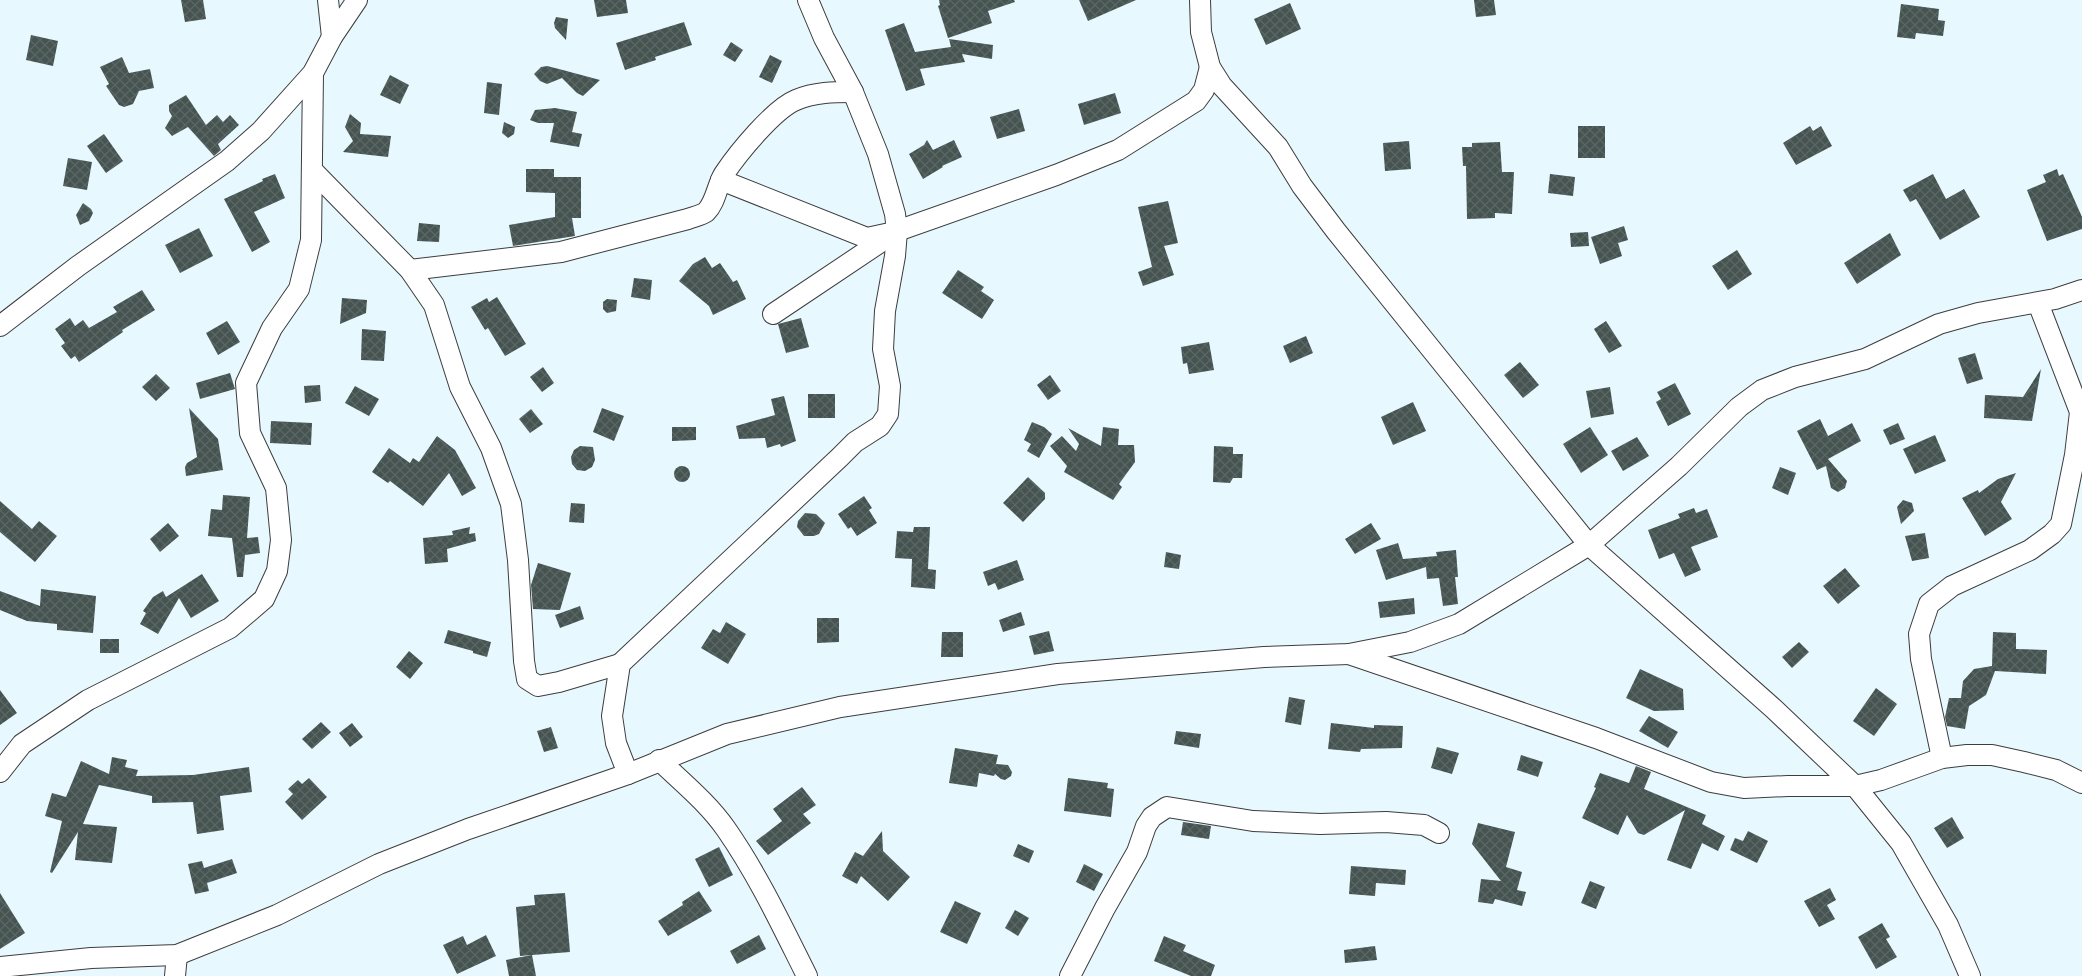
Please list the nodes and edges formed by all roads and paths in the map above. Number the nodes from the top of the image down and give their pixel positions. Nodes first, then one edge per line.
1 (328, 0) edge
2 (357, 0) edge
3 (808, 0) edge
4 (1200, 0) edge
5 (332, 37) junction
6 (1210, 67) junction
7 (314, 73) junction
8 (853, 92) junction
9 (313, 171) junction
10 (722, 180) junction
11 (897, 231) junction
12 (410, 270) junction
13 (2082, 290) edge
14 (2038, 303) junction
15 (773, 314) dead end
16 (0, 326) edge
17 (1589, 545) junction
18 (1349, 654) junction
19 (620, 664) junction
20 (1942, 758) junction
21 (659, 760) junction
22 (0, 772) edge
23 (628, 774) junction
24 (2082, 782) edge
25 (1855, 786) junction
26 (1439, 833) dead end
27 (177, 955) junction
28 (0, 967) edge
29 (176, 976) edge
30 (807, 976) edge
31 (1070, 976) edge
32 (1970, 976) edge

1 - 5 street
2 - 5 street
3 - 8 street
4 - 6 street
5 - 7 street
6 - 11 street
6 - 17 street
7 - 9 street
7 - 16 street
8 - 10 street
8 - 11 street
9 - 12 street
9 - 22 street
10 - 11 street
10 - 12 street
11 - 15 street
11 - 19 street
12 - 19 street
13 - 14 street
14 - 17 street
14 - 20 street
17 - 18 street
17 - 25 street
18 - 21 street
18 - 25 street
19 - 23 street
20 - 24 street
20 - 25 street
21 - 23 street
21 - 30 street
23 - 27 street
25 - 32 street
26 - 31 street
27 - 28 street
27 - 29 street

